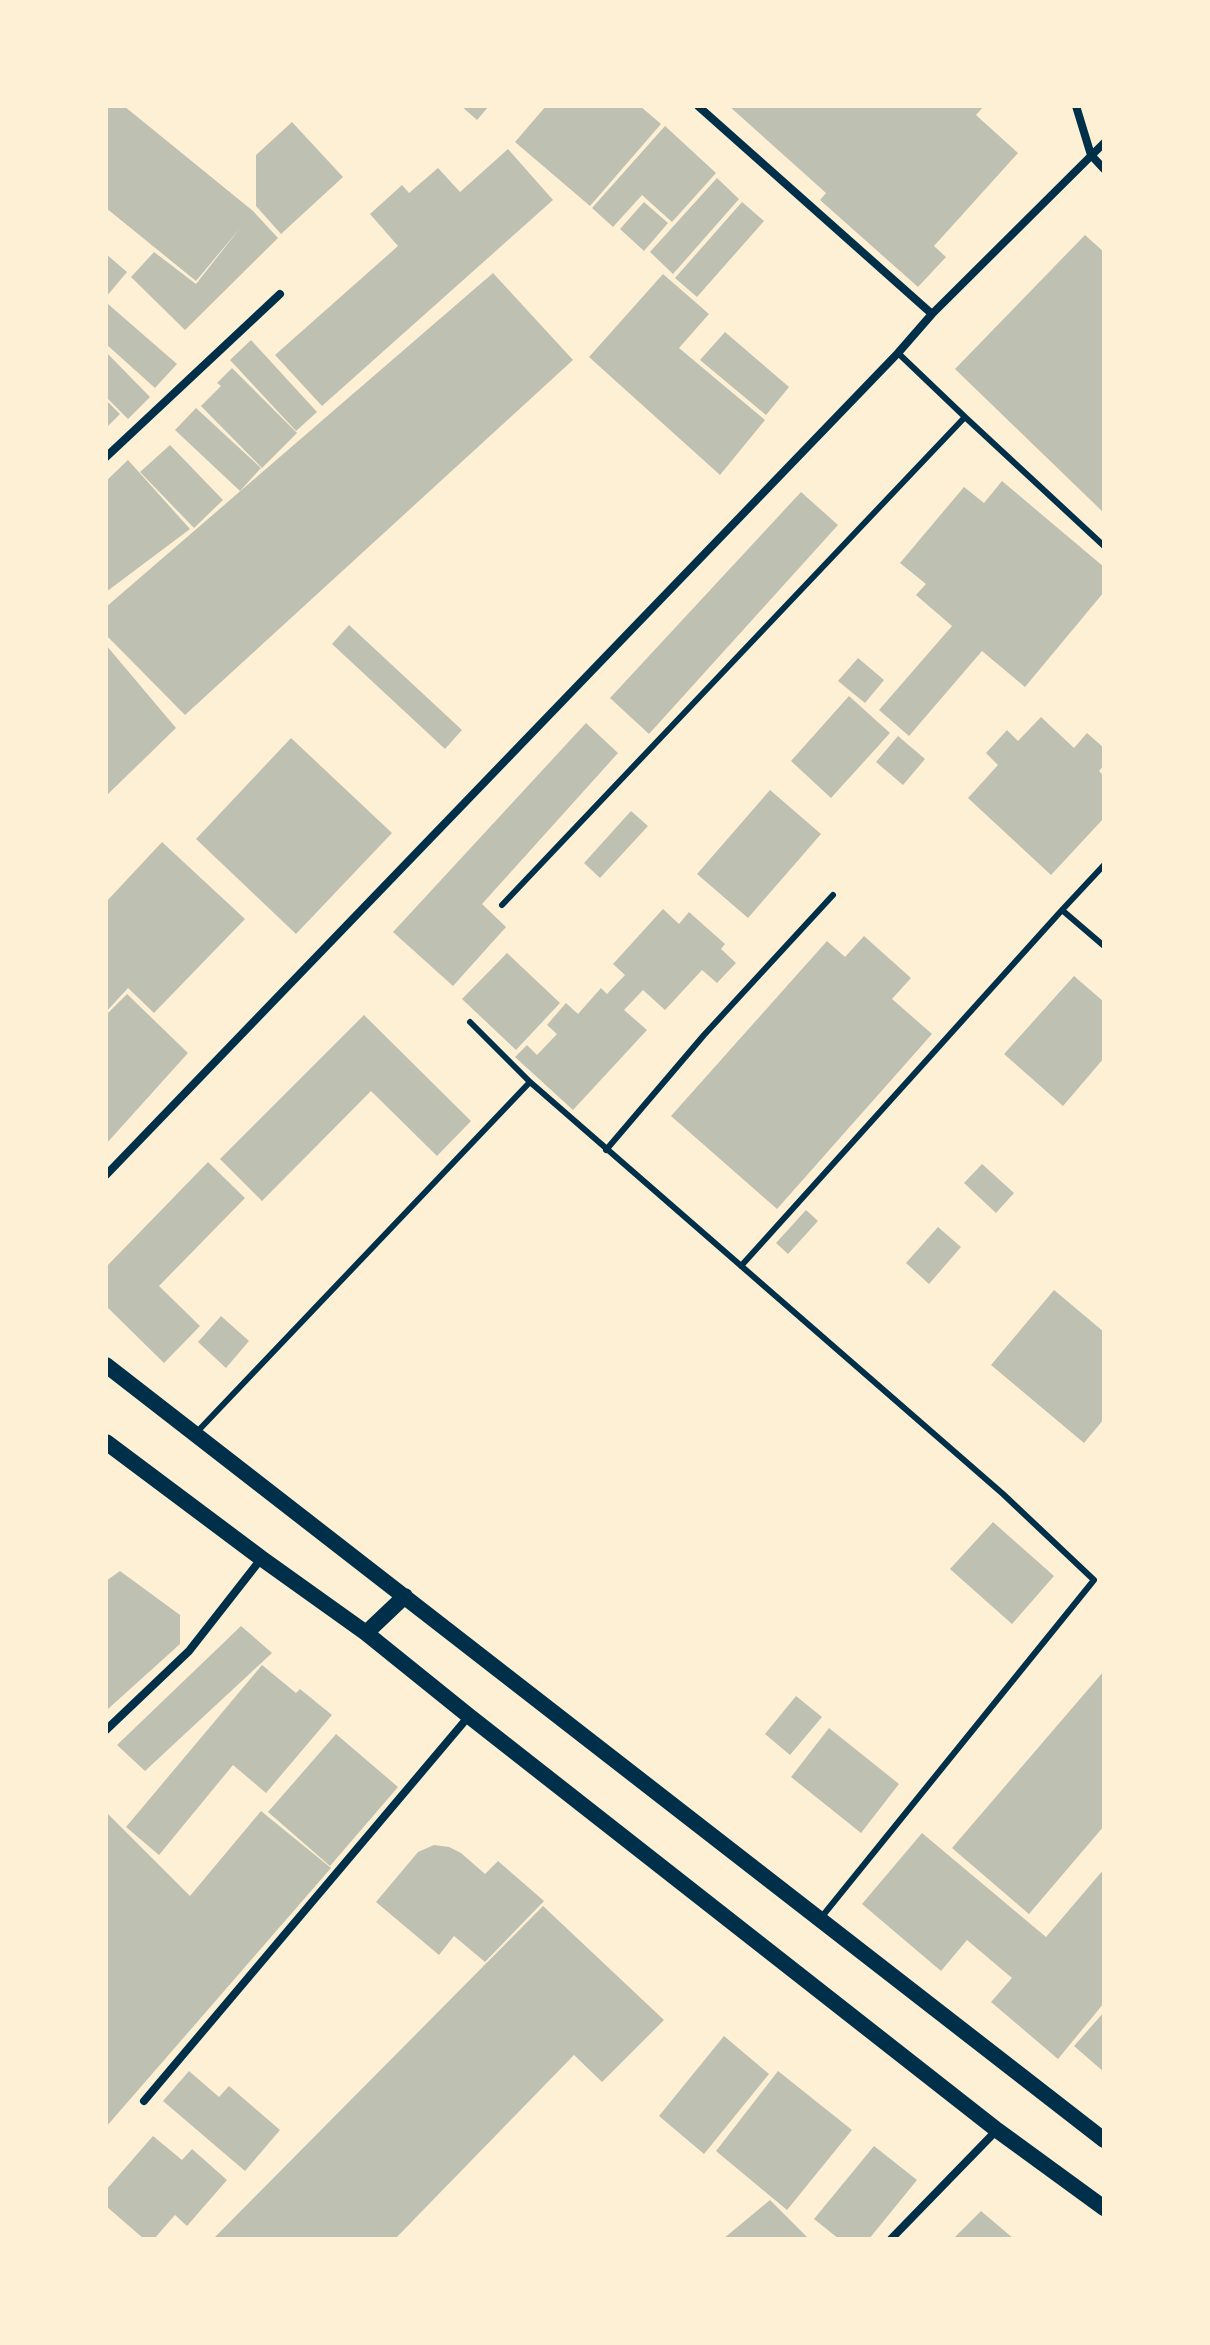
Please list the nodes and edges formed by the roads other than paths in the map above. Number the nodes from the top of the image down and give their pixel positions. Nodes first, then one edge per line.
1 (698, 106) edge
2 (1076, 106) edge
3 (1104, 143) edge
4 (1091, 155) junction
5 (1104, 169) edge
6 (280, 294) dead end
7 (932, 314) junction
8 (898, 353) junction
9 (965, 417) junction
10 (106, 457) edge
11 (1104, 546) edge
12 (1104, 865) edge
13 (833, 895) dead end
14 (502, 905) dead end
15 (1062, 910) junction
16 (1104, 946) edge
17 (470, 1022) dead end
18 (530, 1082) junction
19 (606, 1150) junction
20 (106, 1175) edge
21 (741, 1266) junction
22 (106, 1365) edge
23 (195, 1434) junction
24 (106, 1442) edge
25 (261, 1558) junction
26 (405, 1596) junction
27 (366, 1633) junction
28 (469, 1716) junction
29 (106, 1730) edge
30 (820, 1919) junction
31 (144, 2101) dead end
32 (997, 2130) junction
33 (1104, 2140) edge
34 (1104, 2208) edge
35 (891, 2239) edge

1 - 7 street
2 - 4 street
3 - 4 street
4 - 5 street
4 - 7 street
6 - 10 street
7 - 8 street
8 - 9 lane
8 - 20 street
9 - 11 lane
9 - 14 lane
12 - 15 lane
13 - 19 lane
15 - 16 lane
15 - 21 lane
17 - 18 lane
18 - 19 lane
18 - 23 lane
19 - 21 lane
21 - 30 lane
22 - 23 main road
23 - 26 main road
24 - 25 main road
25 - 27 main road
25 - 29 street
26 - 27 main road
26 - 30 main road
27 - 28 main road
28 - 31 street
28 - 32 main road
30 - 33 main road
32 - 34 main road
32 - 35 street

